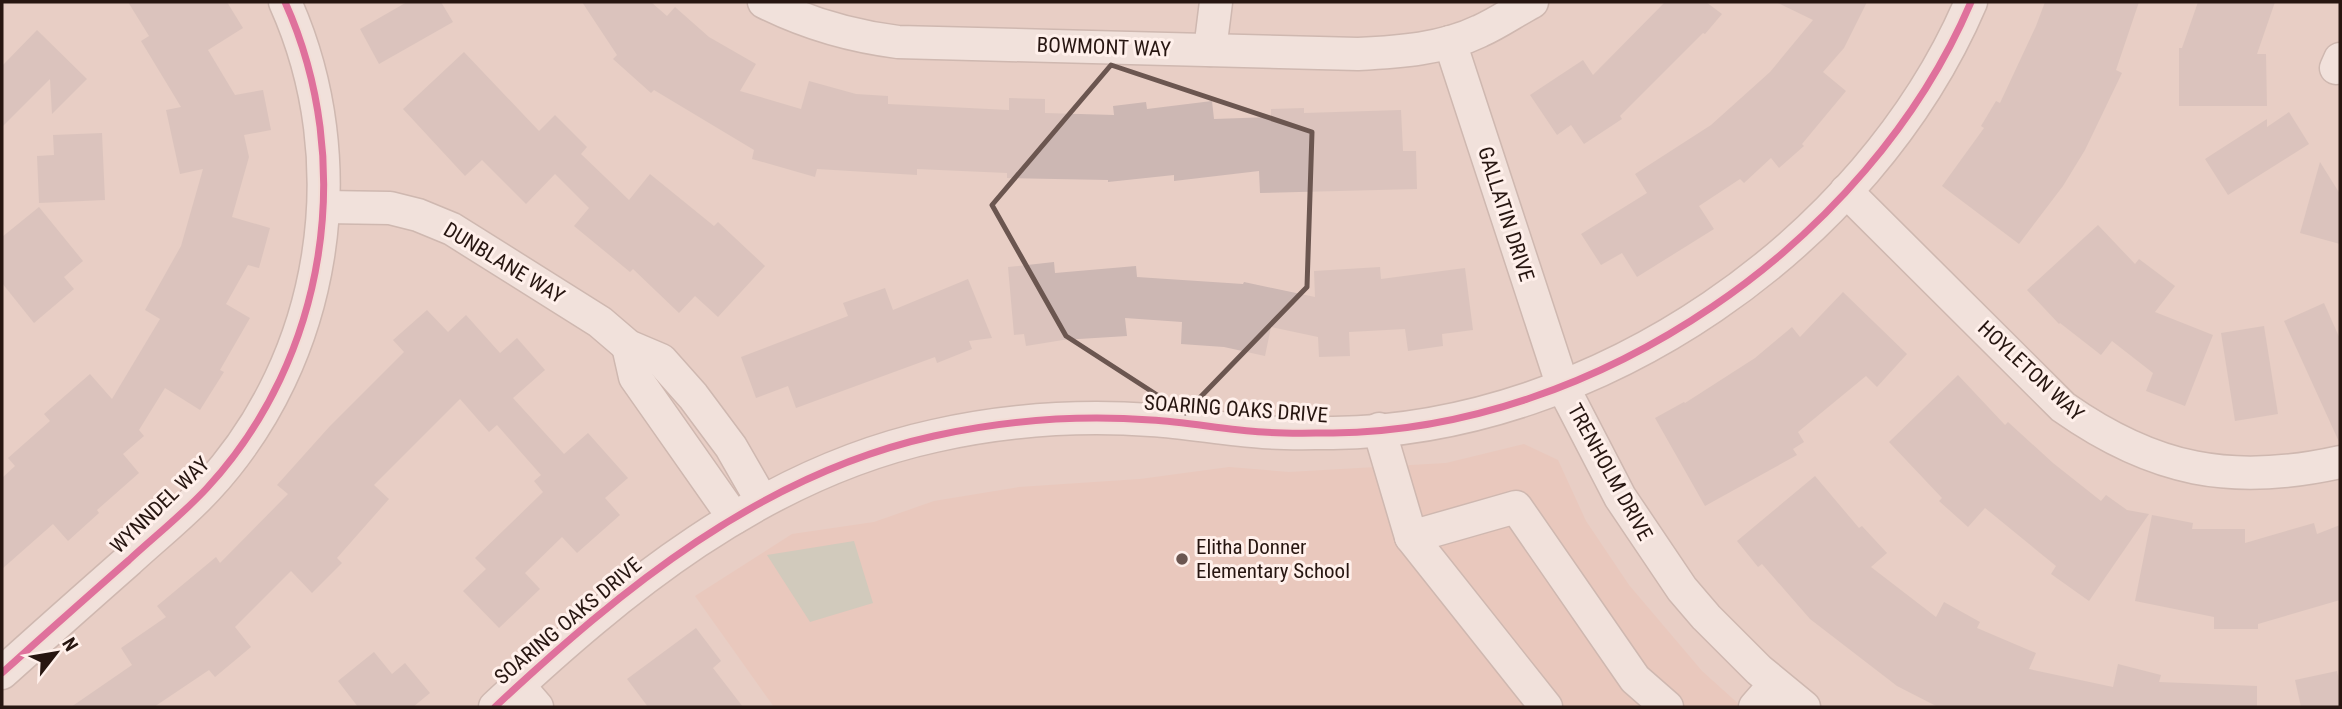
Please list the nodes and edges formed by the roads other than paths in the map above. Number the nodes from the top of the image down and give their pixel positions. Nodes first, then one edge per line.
1 (285, 2) edge
2 (764, 2) edge
3 (1216, 2) edge
4 (1532, 2) edge
5 (1971, 2) edge
6 (1450, 42) junction
7 (1210, 50) junction
8 (1846, 191) junction
9 (325, 207) junction
10 (628, 346) junction
11 (1563, 387) junction
12 (1379, 429) junction
13 (2340, 462) edge
14 (762, 501) junction
15 (734, 518) junction
16 (1411, 537) junction
17 (2, 673) edge
18 (1775, 684) junction
19 (528, 696) edge
20 (495, 707) edge
21 (1546, 707) edge
22 (1667, 707) edge
23 (1755, 707) edge
24 (1804, 707) edge

1 - 9 street, WYNNDEL WAY
2 - 7 street, BOWMONT WAY
3 - 7 street
4 - 6 street, BOWMONT WAY
5 - 8 street, SOARING OAKS DRIVE
6 - 7 street, BOWMONT WAY
6 - 11 street, GALLATIN DRIVE
8 - 11 street, SOARING OAKS DRIVE
8 - 13 street, HOYLETON WAY
9 - 10 street, DUNBLANE WAY
9 - 17 street, WYNNDEL WAY
10 - 14 street, DUNBLANE WAY
10 - 15 street
11 - 12 street, SOARING OAKS DRIVE
11 - 18 street, TRENHOLM DRIVE
12 - 14 street, SOARING OAKS DRIVE
12 - 16 street
14 - 15 street, SOARING OAKS DRIVE
15 - 19 street, SOARING OAKS DRIVE
16 - 21 street
16 - 22 street
18 - 23 street
18 - 24 street, TRENHOLM DRIVE
19 - 20 street, SOARING OAKS DRIVE

